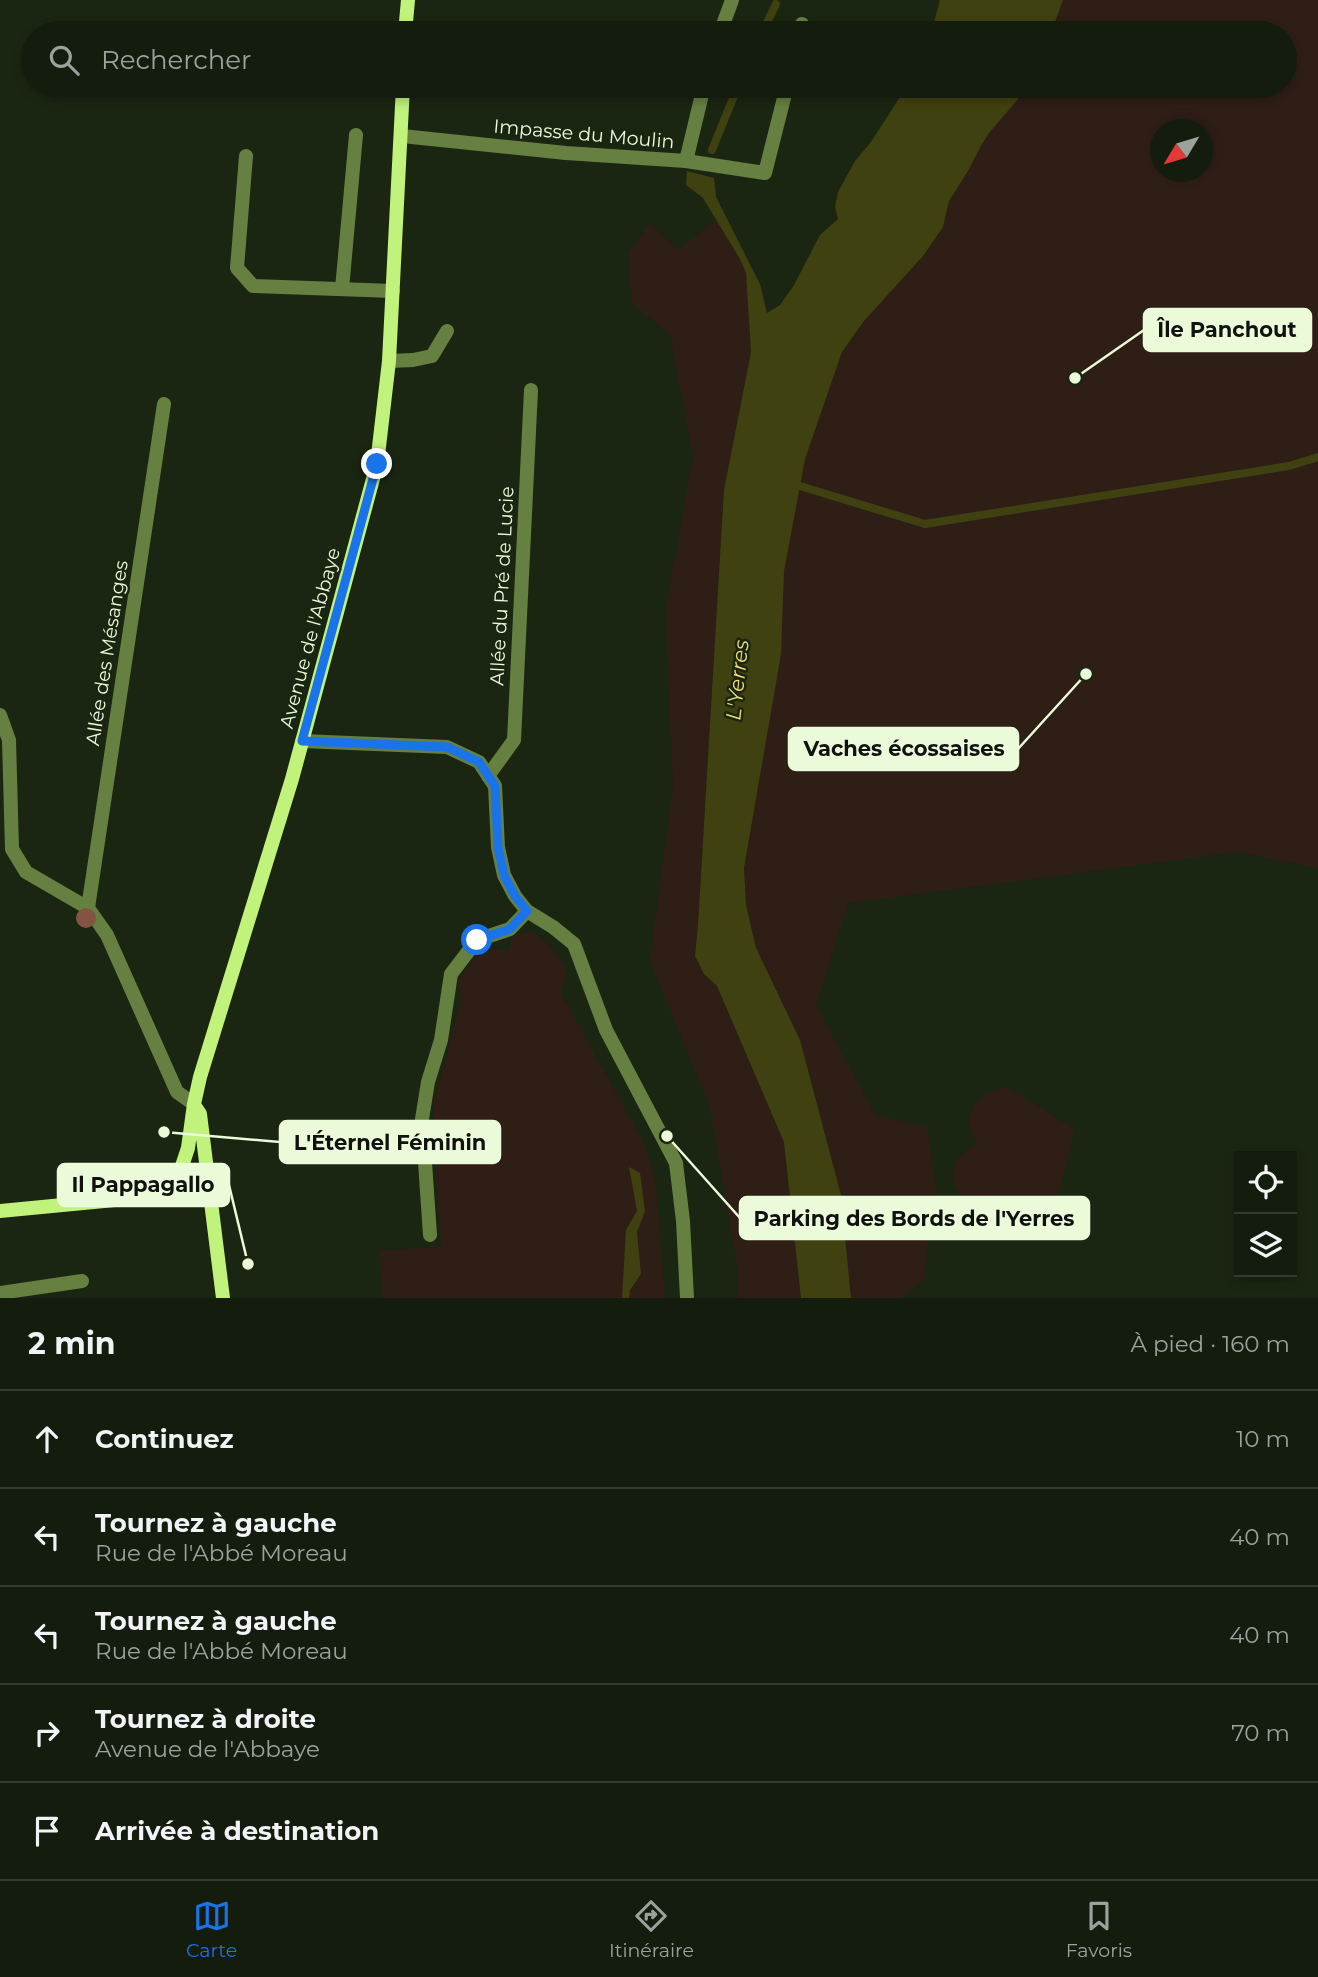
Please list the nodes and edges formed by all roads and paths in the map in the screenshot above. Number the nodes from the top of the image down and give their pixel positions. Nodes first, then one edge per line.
1 (408, 0) edge
2 (732, 0) edge
3 (406, 21) edge
4 (724, 21) edge
5 (403, 98) edge
6 (702, 98) edge
7 (784, 98) edge
8 (356, 135) dead end
9 (402, 136) junction
10 (246, 156) dead end
11 (686, 161) junction
12 (342, 289) junction
13 (393, 291) junction
14 (447, 331) dead end
15 (389, 361) junction
16 (531, 390) dead end
17 (164, 404) dead end
18 (0, 715) edge
19 (302, 741) junction
20 (488, 776) junction
21 (88, 908) junction
22 (527, 911) junction
23 (194, 1104) junction
24 (175, 1187) junction
25 (212, 1204) junction
26 (0, 1211) edge
27 (430, 1235) dead end
28 (82, 1281) dead end
29 (0, 1293) edge
30 (223, 1298) edge
31 (687, 1298) edge

1 - 3 street
2 - 4 street
5 - 9 street, Avenue de l'Abbaye
6 - 11 street, Impasse du Moulin
7 - 11 street
8 - 12 street
9 - 11 street, Impasse du Moulin
9 - 13 street, Avenue de l'Abbaye
10 - 12 street
12 - 13 street
13 - 15 street, Avenue de l'Abbaye
14 - 15 street
15 - 19 street, Avenue de l'Abbaye
16 - 20 street, Allée du Pré de Lucie
17 - 21 street, Allée des Mésanges
18 - 21 street
19 - 20 street
19 - 23 street, Avenue de l'Abbaye
20 - 22 street
21 - 23 street
22 - 27 street
22 - 31 street
23 - 24 street, Avenue de l'Abbaye
23 - 25 street
24 - 25 street
24 - 26 street
25 - 30 street
28 - 29 street

